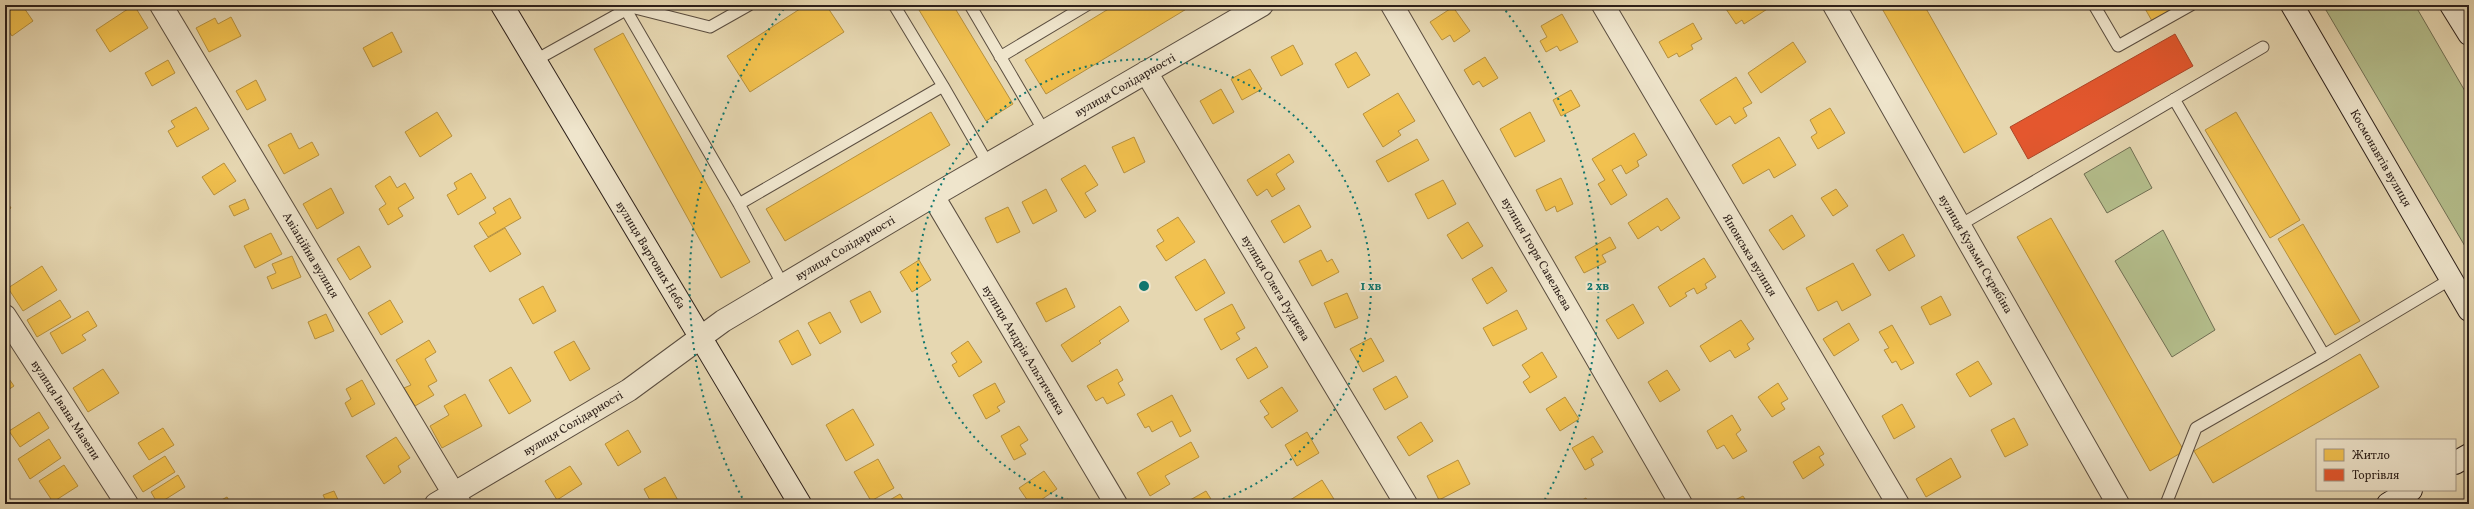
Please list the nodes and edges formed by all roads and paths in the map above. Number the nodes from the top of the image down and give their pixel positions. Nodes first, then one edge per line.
1 (161, 5) edge
2 (502, 5) edge
3 (749, 5) edge
4 (894, 5) edge
5 (970, 5) edge
6 (1086, 5) edge
7 (1262, 5) edge
8 (1392, 5) edge
9 (1603, 5) edge
10 (1834, 5) edge
11 (2094, 5) edge
12 (2191, 5) edge
13 (2292, 5) edge
14 (2452, 5) edge
15 (653, 9) edge
16 (626, 10) junction
17 (2469, 34) edge
18 (2263, 47) dead end
19 (1000, 57) junction
20 (534, 61) junction
21 (1146, 72) junction
22 (943, 86) junction
23 (2174, 99) junction
24 (1044, 131) junction
25 (988, 164) junction
26 (933, 196) junction
27 (739, 204) junction
28 (1960, 225) junction
29 (2451, 279) junction
30 (783, 285) junction
31 (2469, 310) edge
32 (5, 316) edge
33 (700, 336) junction
34 (2324, 355) junction
35 (2469, 455) edge
36 (2456, 462) edge
37 (2409, 491) edge
38 (450, 500) edge
39 (127, 504) edge
40 (800, 504) edge
41 (1116, 504) edge
42 (1406, 504) edge
43 (1681, 504) edge
44 (1898, 504) edge
45 (2118, 504) edge
46 (2166, 504) edge
47 (2388, 504) edge

1 - 38 street, Авіаційна вулиця
2 - 20 street, вулиця Вартових Неба
3 - 15 lane
4 - 22 lane
5 - 19 lane
6 - 19 lane
7 - 21 street, вулиця Солідарності
8 - 43 street, вулиця Ігоря Савельєва
9 - 44 street, Японська вулиця
10 - 28 street, вулиця Кузьми Скрябіна
11 - 12 lane
13 - 29 street, Космонавтів вулиця
14 - 17 street
15 - 16 lane
16 - 20 lane
16 - 27 lane
18 - 23 lane
19 - 24 lane
20 - 33 street, вулиця Вартових Неба
21 - 24 street, вулиця Солідарності
21 - 42 street, вулиця Олега Руднєва
22 - 25 lane
22 - 27 lane
23 - 28 lane
23 - 34 lane
24 - 25 street, вулиця Солідарності
25 - 26 street, вулиця Солідарності
26 - 30 street, вулиця Солідарності
26 - 41 street, вулиця Андрія Альтиченка
27 - 30 lane
28 - 45 street, вулиця Кузьми Скрябіна
29 - 31 street, Космонавтів вулиця
29 - 34 lane
30 - 33 street, вулиця Солідарності
32 - 39 street, вулиця Івана Мазепи
33 - 38 street, вулиця Солідарності
33 - 40 street, вулиця Вартових Неба
34 - 46 lane
35 - 36 street
37 - 47 street

